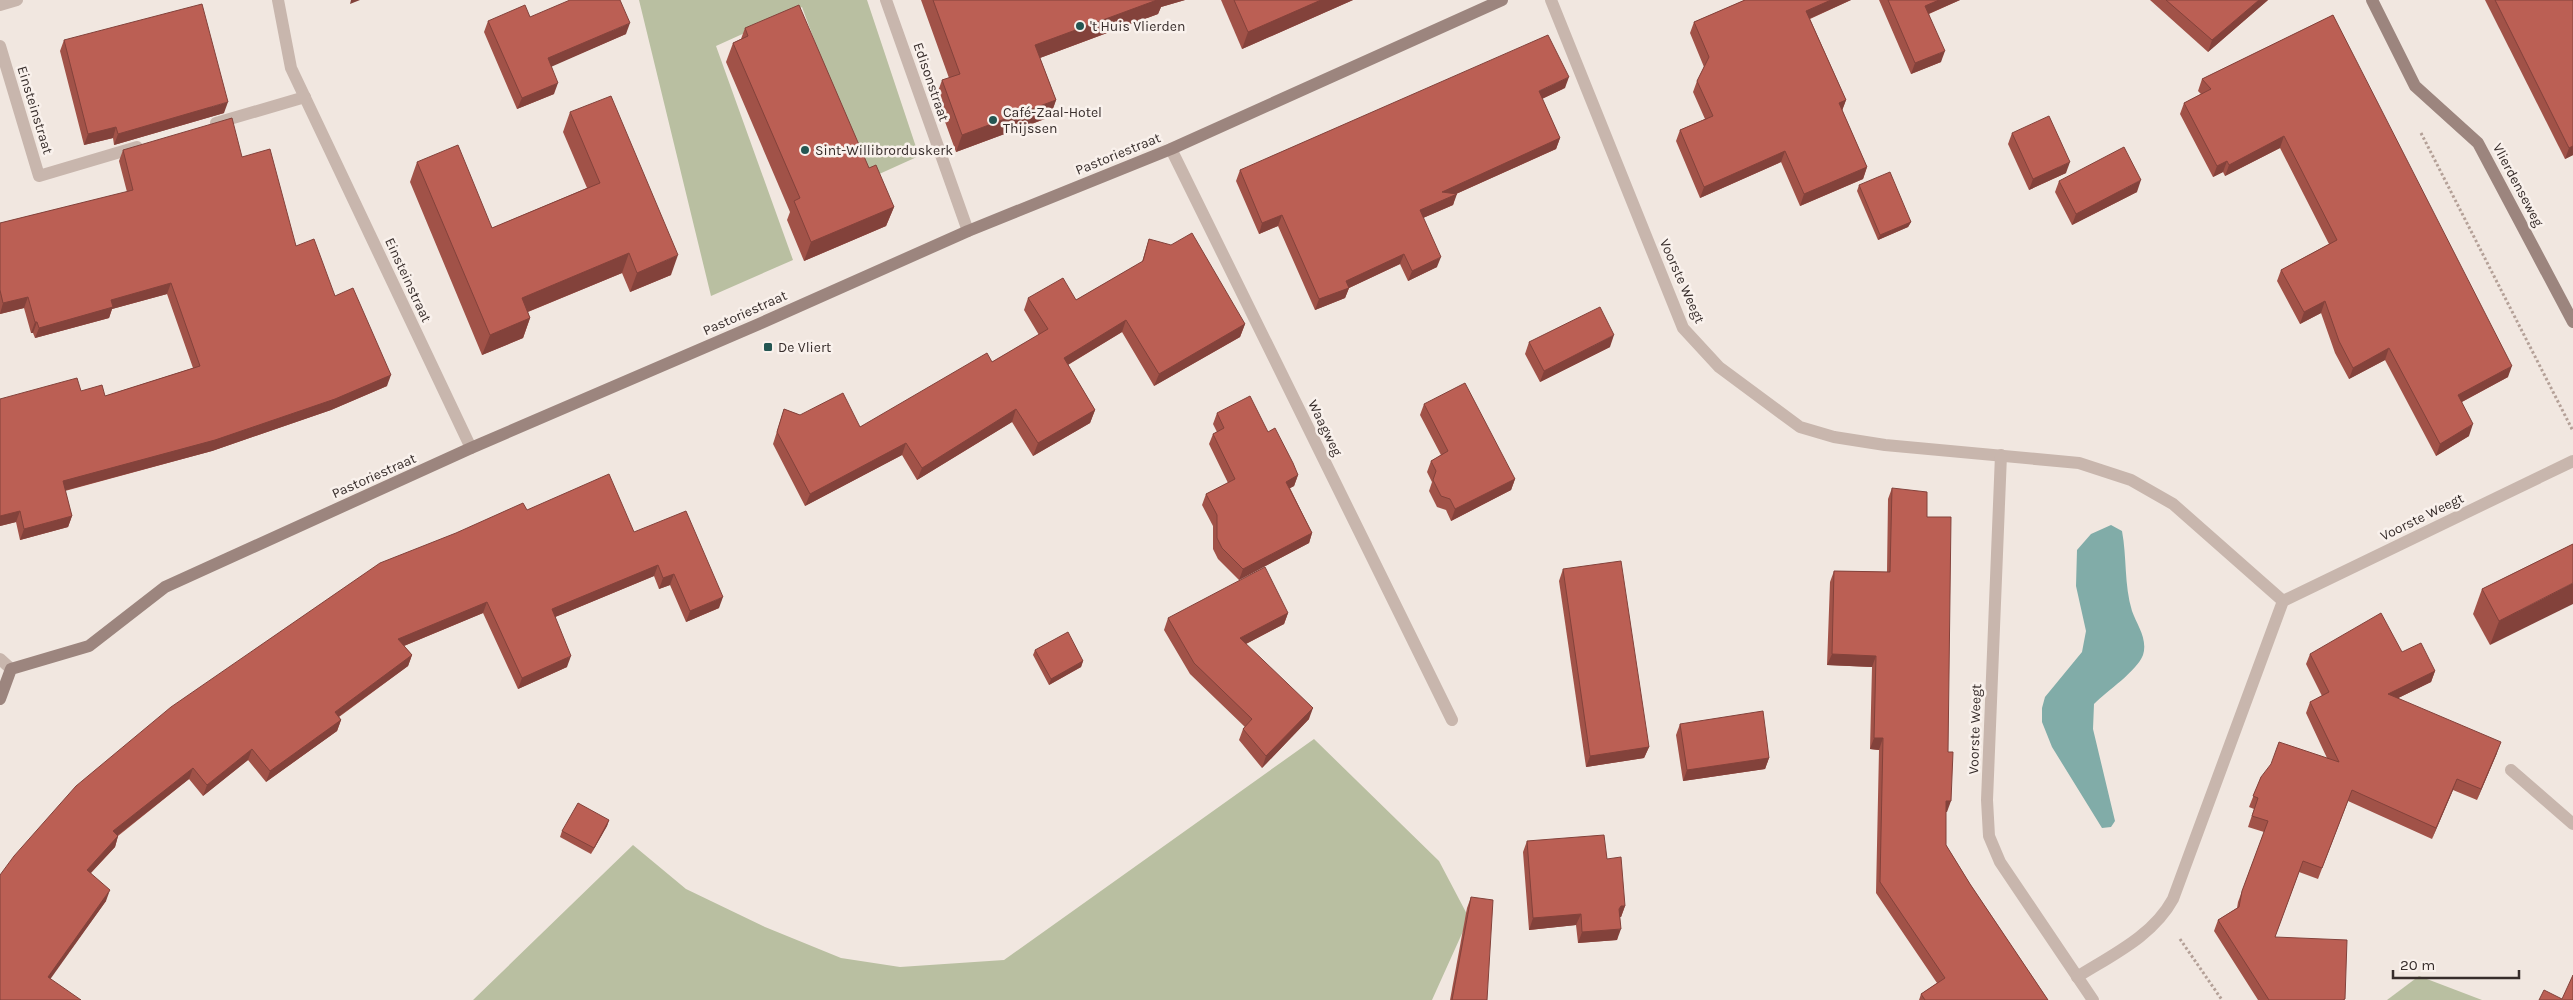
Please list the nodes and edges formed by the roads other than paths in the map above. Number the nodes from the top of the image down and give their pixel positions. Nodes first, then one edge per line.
1 (17, 0) edge
2 (278, 0) edge
3 (886, 0) edge
4 (1502, 0) edge
5 (1551, 0) edge
6 (2372, 0) edge
7 (0, 5) edge
8 (0, 46) edge
9 (305, 97) junction
10 (201, 128) edge
11 (153, 142) edge
12 (1171, 149) junction
13 (968, 231) junction
14 (2573, 322) edge
15 (471, 448) junction
16 (2001, 456) junction
17 (2573, 461) edge
18 (2283, 601) junction
19 (0, 659) edge
20 (11, 669) junction
21 (0, 699) edge
22 (1452, 720) dead end
23 (2512, 770) dead end
24 (2573, 824) edge
25 (2077, 978) junction
26 (2092, 1000) edge

1 - 7 street
2 - 9 street, Einsteinstraat
3 - 13 street, Edisonstraat
4 - 12 street, Pastoriestraat
5 - 16 street, Voorste Weegt
6 - 14 street, Vlierdenseweg
8 - 11 street, Einsteinstraat
9 - 10 street
9 - 15 street, Einsteinstraat
12 - 13 street, Pastoriestraat
12 - 22 street, Waagweg
13 - 15 street, Pastoriestraat
15 - 20 street, Pastoriestraat
16 - 18 street, Voorste Weegt
16 - 25 street, Voorste Weegt
17 - 18 street, Voorste Weegt
18 - 25 street
19 - 20 street
20 - 21 street
23 - 24 street
25 - 26 street, Voorste Weegt

